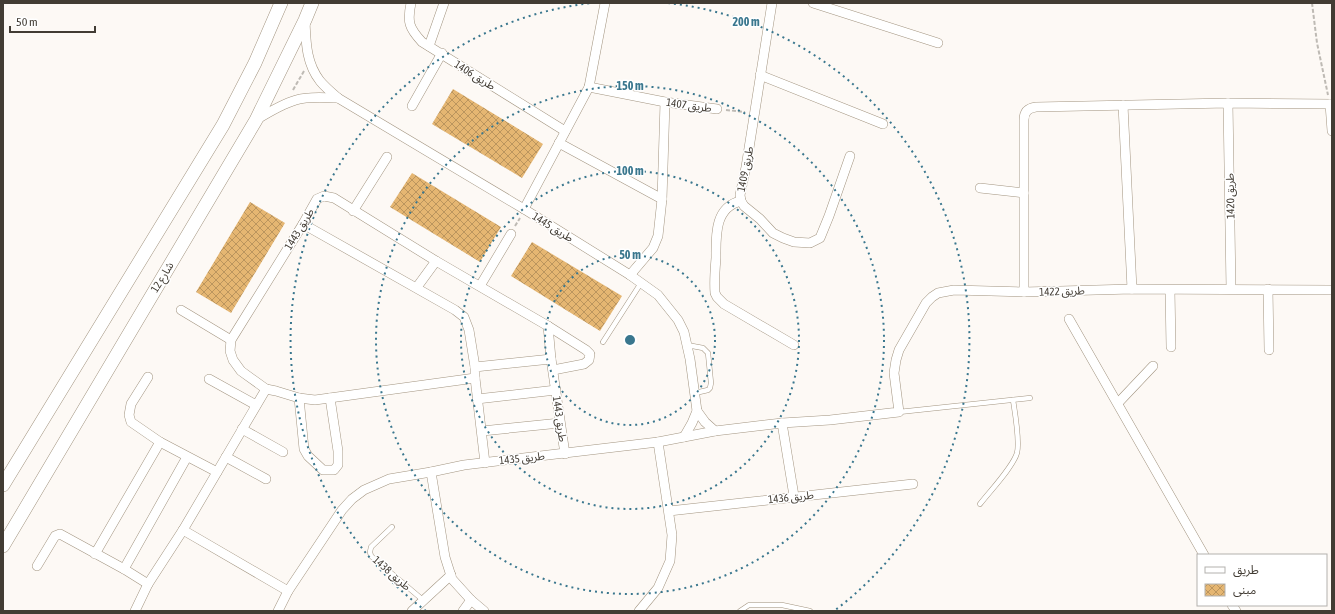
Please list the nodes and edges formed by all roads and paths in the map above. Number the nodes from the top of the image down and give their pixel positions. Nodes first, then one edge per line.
1 (280, 3) edge
2 (312, 3) edge
3 (411, 3) edge
4 (444, 3) edge
5 (605, 3) edge
6 (772, 3) edge
7 (813, 3) edge
8 (1312, 3) edge
9 (305, 20) junction
10 (938, 43) dead end
11 (429, 46) junction
12 (442, 53) junction
13 (309, 61) junction
14 (760, 75) junction
15 (589, 87) junction
16 (338, 98) junction
17 (665, 102) junction
18 (286, 103) junction
19 (1228, 104) junction
20 (1331, 104) edge
21 (1123, 105) junction
22 (412, 106) dead end
23 (717, 108) joint
24 (754, 114) junction
25 (256, 120) junction
26 (883, 124) dead end
27 (565, 131) junction
28 (1332, 131) edge
29 (558, 143) junction
30 (850, 156) dead end
31 (387, 157) dead end
32 (980, 188) dead end
33 (1024, 193) junction
34 (662, 199) junction
35 (741, 201) junction
36 (524, 209) junction
37 (353, 211) junction
38 (303, 224) junction
39 (511, 234) joint
40 (436, 261) junction
41 (630, 275) junction
42 (641, 282) junction
43 (480, 286) junction
44 (417, 287) junction
45 (1132, 289) junction
46 (1268, 289) junction
47 (1170, 290) junction
48 (1231, 290) junction
49 (1332, 290) edge
50 (1024, 292) junction
51 (181, 310) dead end
52 (1069, 319) dead end
53 (548, 326) junction
54 (231, 340) junction
55 (603, 342) dead end
56 (687, 345) junction
57 (794, 345) dead end
58 (1171, 347) dead end
59 (1269, 350) dead end
60 (551, 359) junction
61 (1153, 366) dead end
62 (474, 367) junction
63 (553, 370) junction
64 (148, 377) dead end
65 (475, 378) junction
66 (209, 379) dead end
67 (266, 389) junction
68 (556, 390) junction
69 (695, 393) junction
70 (299, 398) junction
71 (330, 398) junction
72 (1030, 398) dead end
73 (477, 399) junction
74 (1013, 400) junction
75 (1118, 403) junction
76 (256, 406) junction
77 (697, 411) junction
78 (899, 412) junction
79 (560, 422) junction
80 (782, 422) junction
81 (242, 429) junction
82 (482, 431) junction
83 (715, 431) junction
84 (684, 437) junction
85 (160, 442) junction
86 (658, 442) junction
87 (283, 452) dead end
88 (565, 454) junction
89 (187, 457) junction
90 (226, 457) junction
91 (485, 462) junction
92 (217, 472) junction
93 (431, 472) junction
94 (266, 479) dead end
95 (913, 484) dead end
96 (3, 485) edge
97 (794, 496) junction
98 (980, 504) dead end
99 (669, 511) junction
100 (392, 527) dead end
101 (183, 530) junction
102 (3, 546) edge
103 (95, 554) junction
104 (1203, 554) edge
105 (37, 566) dead end
106 (124, 569) junction
107 (451, 575) junction
108 (148, 584) junction
109 (288, 591) junction
110 (423, 600) junction
111 (471, 600) junction
112 (135, 611) edge
113 (278, 611) edge
114 (412, 611) edge
115 (463, 611) edge
116 (484, 611) edge
117 (639, 611) edge
118 (740, 611) edge
119 (810, 611) edge

1 - 96 street
2 - 9 street, شارع 12
3 - 11 street, طريق 1406
4 - 11 street
5 - 15 street
6 - 14 street, طريق 1409
7 - 10 street
8 - 20 path
9 - 13 street, طريق 1445
9 - 25 street, شارع 12
11 - 12 street, طريق 1406
12 - 22 street
12 - 27 street, طريق 1406
13 - 16 street, طريق 1445
13 - 18 path
14 - 24 street, طريق 1409
14 - 26 street
15 - 17 street, طريق 1407
15 - 27 street
16 - 18 street
16 - 36 street, طريق 1445
17 - 23 street, طريق 1407
17 - 34 street
18 - 25 street
19 - 20 street
19 - 21 street
19 - 48 street, طريق 1420
20 - 28 street
21 - 33 street
21 - 45 street
23 - 24 path
24 - 35 street, طريق 1409
25 - 102 street, شارع 12
27 - 29 street
29 - 34 street
29 - 36 street
30 - 35 street, طريق 1409
31 - 37 street
32 - 33 street
33 - 50 street
34 - 41 street
35 - 57 street
36 - 39 path
36 - 41 street, طريق 1445
37 - 38 street, طريق 1443
37 - 40 street, طريق 1443
38 - 44 street
38 - 54 street, طريق 1443
39 - 43 street
40 - 43 street, طريق 1443
40 - 44 street
41 - 42 street, طريق 1445
42 - 55 lane
42 - 56 street, طريق 1445
43 - 53 street, طريق 1443
44 - 62 street
45 - 47 street, طريق 1422
45 - 50 street, طريق 1422
46 - 48 street, طريق 1422
46 - 49 street, طريق 1422
46 - 59 street
47 - 48 street, طريق 1422
47 - 58 street
50 - 78 street, طريق 1422
51 - 54 street
52 - 75 street
53 - 60 street, طريق 1443
53 - 63 street
54 - 67 street
56 - 69 street, طريق 1445
56 - 69 lane
60 - 62 street
60 - 63 street, طريق 1443
61 - 75 street
62 - 65 street
63 - 68 street, طريق 1443
64 - 85 street
65 - 71 street
65 - 73 street
66 - 76 street
67 - 70 street
67 - 76 street
68 - 73 street
68 - 79 street, طريق 1443
69 - 77 street, طريق 1445
70 - 71 street
70 - 71 street
72 - 74 lane
73 - 82 street
74 - 78 lane
74 - 98 lane
75 - 104 street
76 - 81 street
77 - 83 street
77 - 84 street
78 - 80 street, طريق 1435
79 - 82 street
79 - 88 street, طريق 1443
80 - 83 street, طريق 1435
80 - 97 street
81 - 87 street
81 - 90 street
82 - 91 street
83 - 84 street, طريق 1435
84 - 86 street, طريق 1435
85 - 89 street
85 - 103 street
86 - 88 street, طريق 1435
86 - 99 street
88 - 91 street, طريق 1435
89 - 92 street
89 - 106 street
90 - 92 street
90 - 94 street
91 - 93 street, طريق 1435
92 - 101 street
93 - 107 street
93 - 109 street, طريق 1435
95 - 97 street, طريق 1436
97 - 99 street, طريق 1436
99 - 117 street
100 - 110 lane, طريق 1438
101 - 108 street
101 - 109 street
103 - 105 street
103 - 106 street
106 - 108 street
107 - 110 street
107 - 111 street
108 - 112 street
109 - 113 street, طريق 1435
110 - 114 street
111 - 115 street
111 - 116 street
118 - 119 lane

